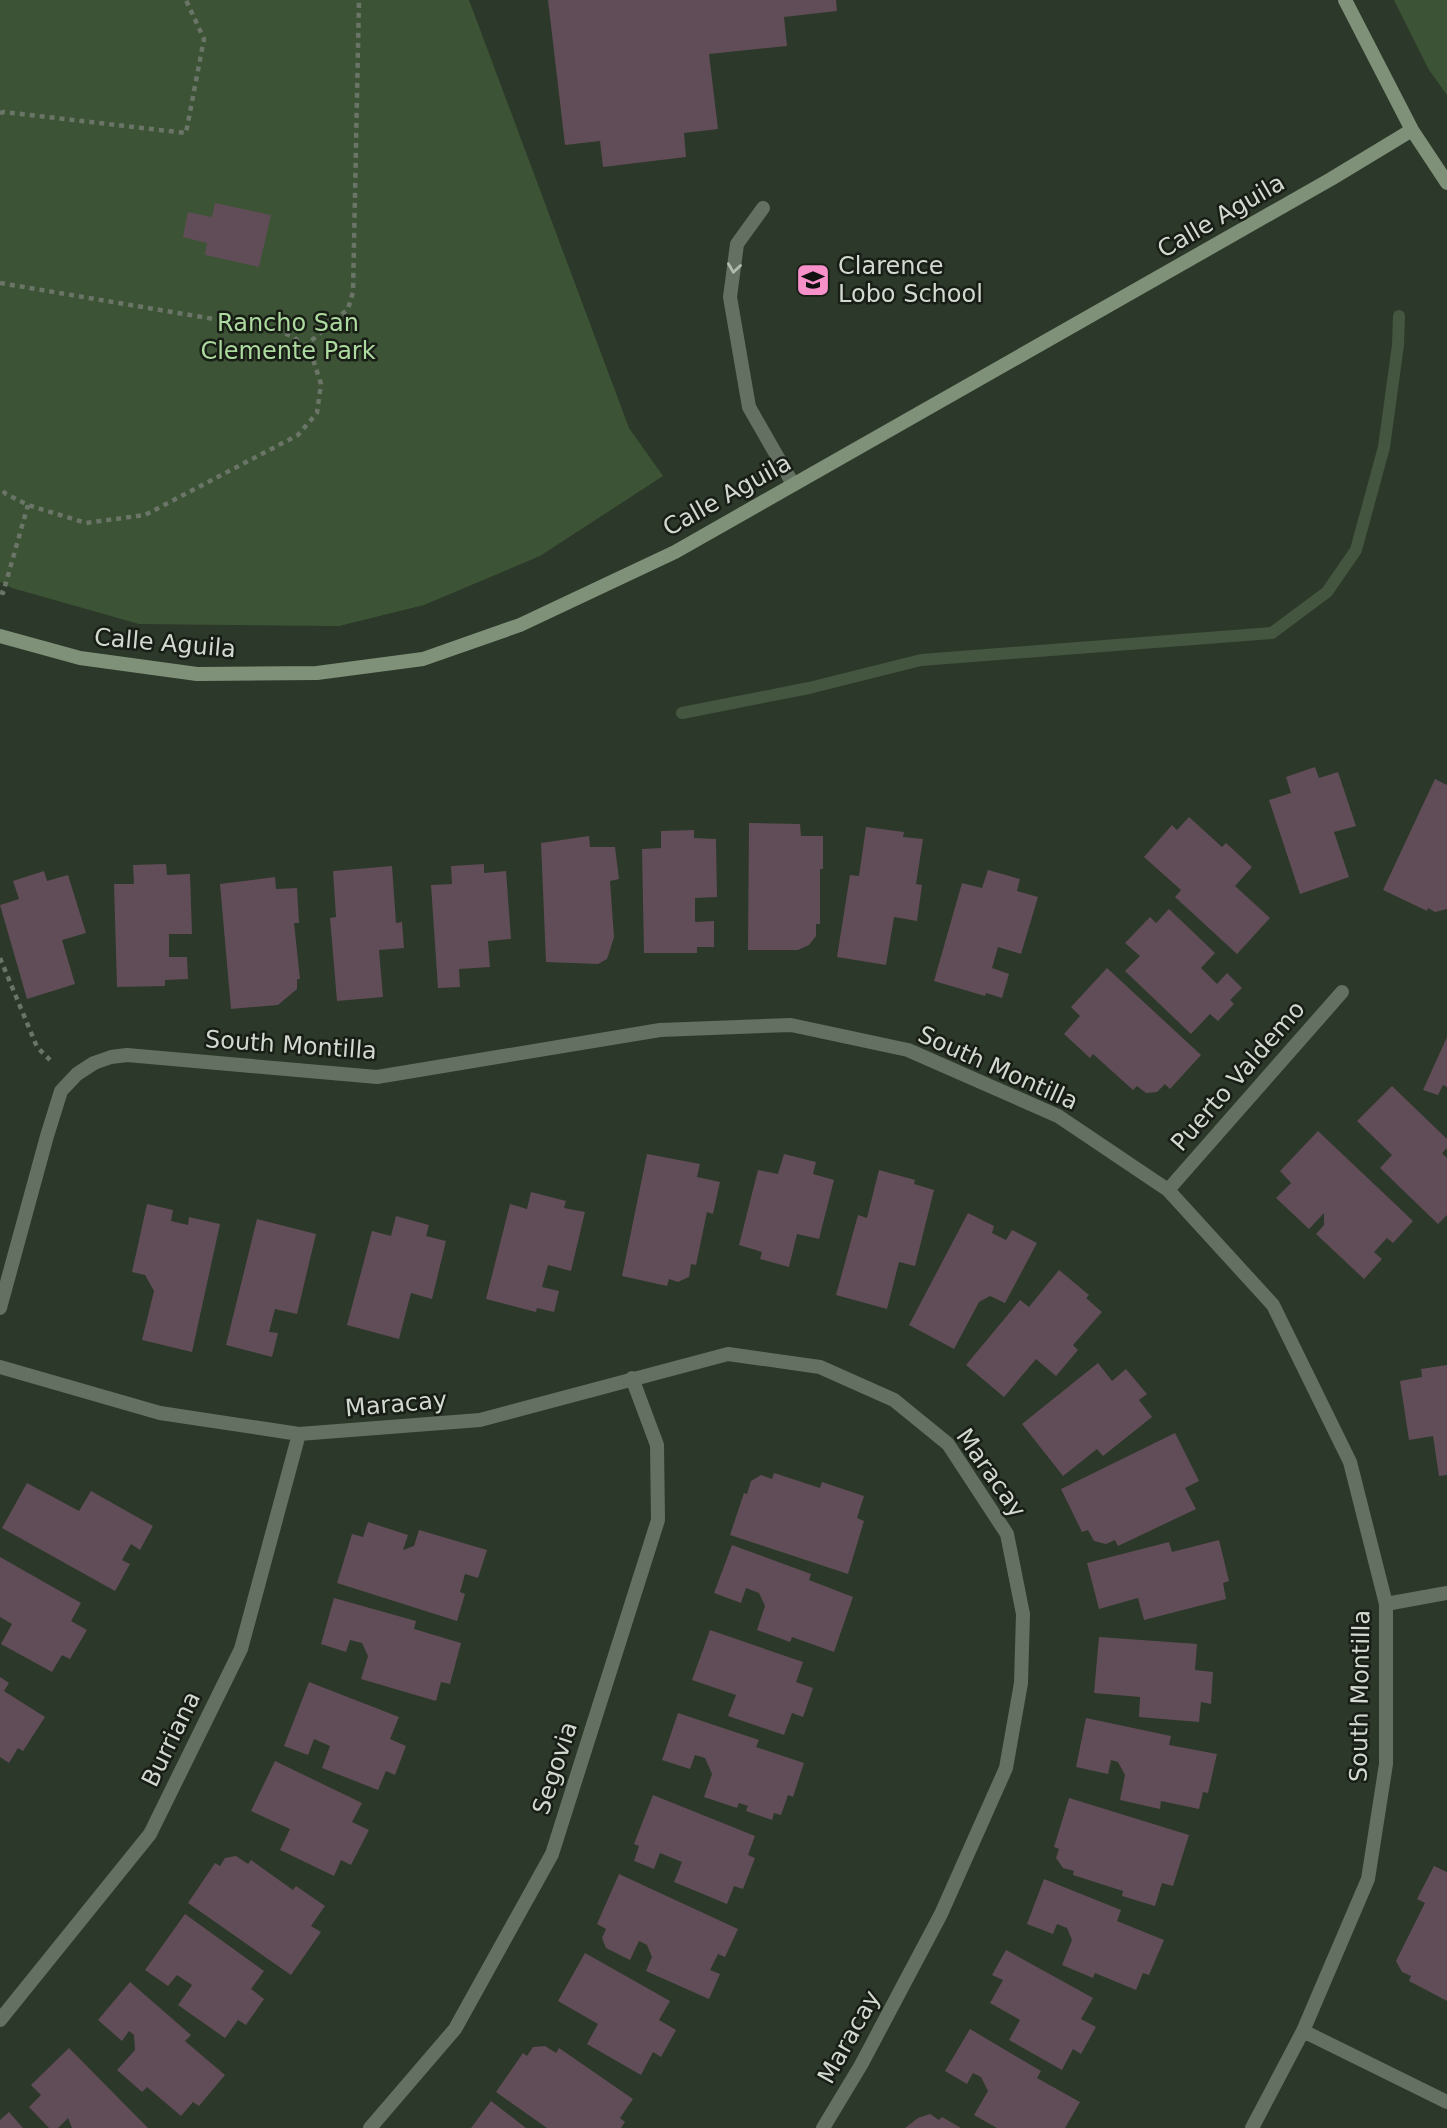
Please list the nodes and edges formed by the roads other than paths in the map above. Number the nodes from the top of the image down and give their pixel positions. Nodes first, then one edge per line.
1 (1345, 0) edge
2 (1412, 130) junction
3 (1447, 183) edge
4 (763, 208) dead end
5 (793, 484) junction
6 (0, 636) edge
7 (1342, 992) dead end
8 (1168, 1190) junction
9 (0, 1308) edge
10 (0, 1367) edge
11 (632, 1378) junction
12 (299, 1434) junction
13 (1447, 1593) edge
14 (1386, 1604) junction
15 (0, 2021) edge
16 (1303, 2031) junction
17 (1447, 2102) edge
18 (370, 2128) edge
19 (823, 2128) edge
20 (1252, 2128) edge

1 - 2 street
2 - 3 street
2 - 5 street, Calle Aguila
4 -> 5 street
5 - 6 street, Calle Aguila
7 - 8 street, Puerto Valdemo
8 - 9 street, South Montilla
8 - 14 street, South Montilla
10 - 12 street, Maracay
11 - 12 street, Maracay
11 - 18 street, Segovia
11 - 19 street, Maracay
12 - 15 street, Burriana
13 - 14 street
14 - 16 street, South Montilla
16 - 17 street
16 - 20 street, South Montilla

